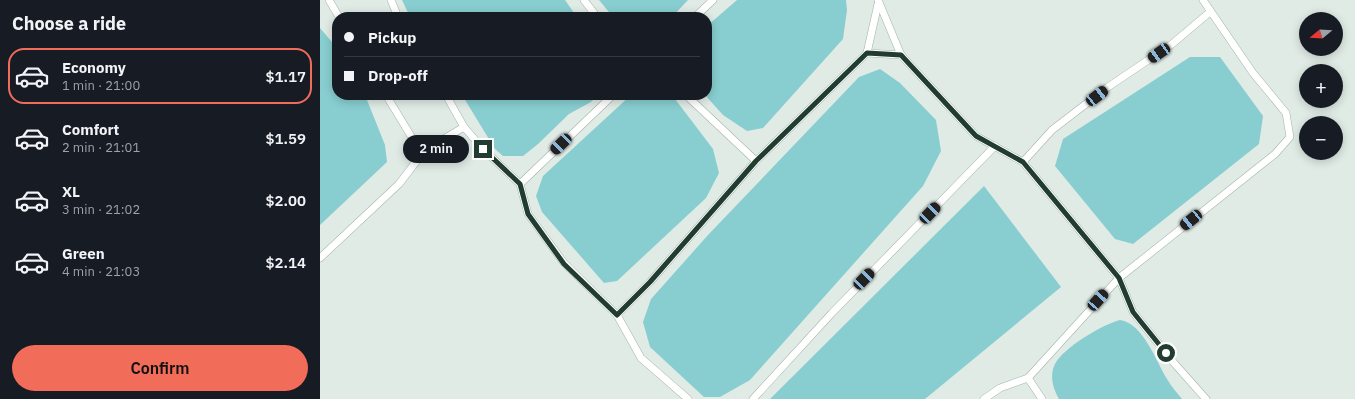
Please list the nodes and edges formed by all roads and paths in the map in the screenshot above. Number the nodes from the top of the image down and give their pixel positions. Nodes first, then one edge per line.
1 (329, 0) edge
2 (391, 0) edge
3 (584, 0) edge
4 (713, 0) edge
5 (1203, 0) edge
6 (878, 2) edge
7 (336, 12) edge
8 (396, 12) edge
9 (593, 12) edge
10 (700, 12) edge
11 (1210, 12) junction
12 (867, 53) junction
13 (901, 55) junction
14 (389, 100) edge
15 (449, 100) edge
16 (608, 100) edge
17 (691, 100) edge
18 (464, 127) junction
19 (995, 146) junction
20 (425, 150) junction
21 (756, 161) junction
22 (1023, 162) junction
23 (520, 184) junction
24 (320, 258) edge
25 (1119, 278) junction
26 (617, 315) junction
27 (1028, 378) junction
28 (688, 399) edge
29 (754, 399) edge
30 (984, 399) edge
31 (1042, 399) edge
32 (1206, 399) edge

1 - 7 lane
2 - 8 lane
3 - 9 lane
4 - 10 lane
5 - 11 lane
6 - 12 lane
6 - 13 lane
11 - 22 lane
11 - 25 lane
12 - 13 lane
12 - 21 lane
13 - 19 lane
14 - 20 lane
15 - 18 lane
16 - 23 lane
17 - 21 lane
18 - 20 lane
18 - 23 lane
19 - 22 lane
19 - 29 lane
20 - 24 lane
21 - 26 lane
22 - 25 lane
23 - 26 lane
25 - 27 lane
25 - 32 lane
26 - 28 lane
27 - 30 lane
27 - 31 lane

